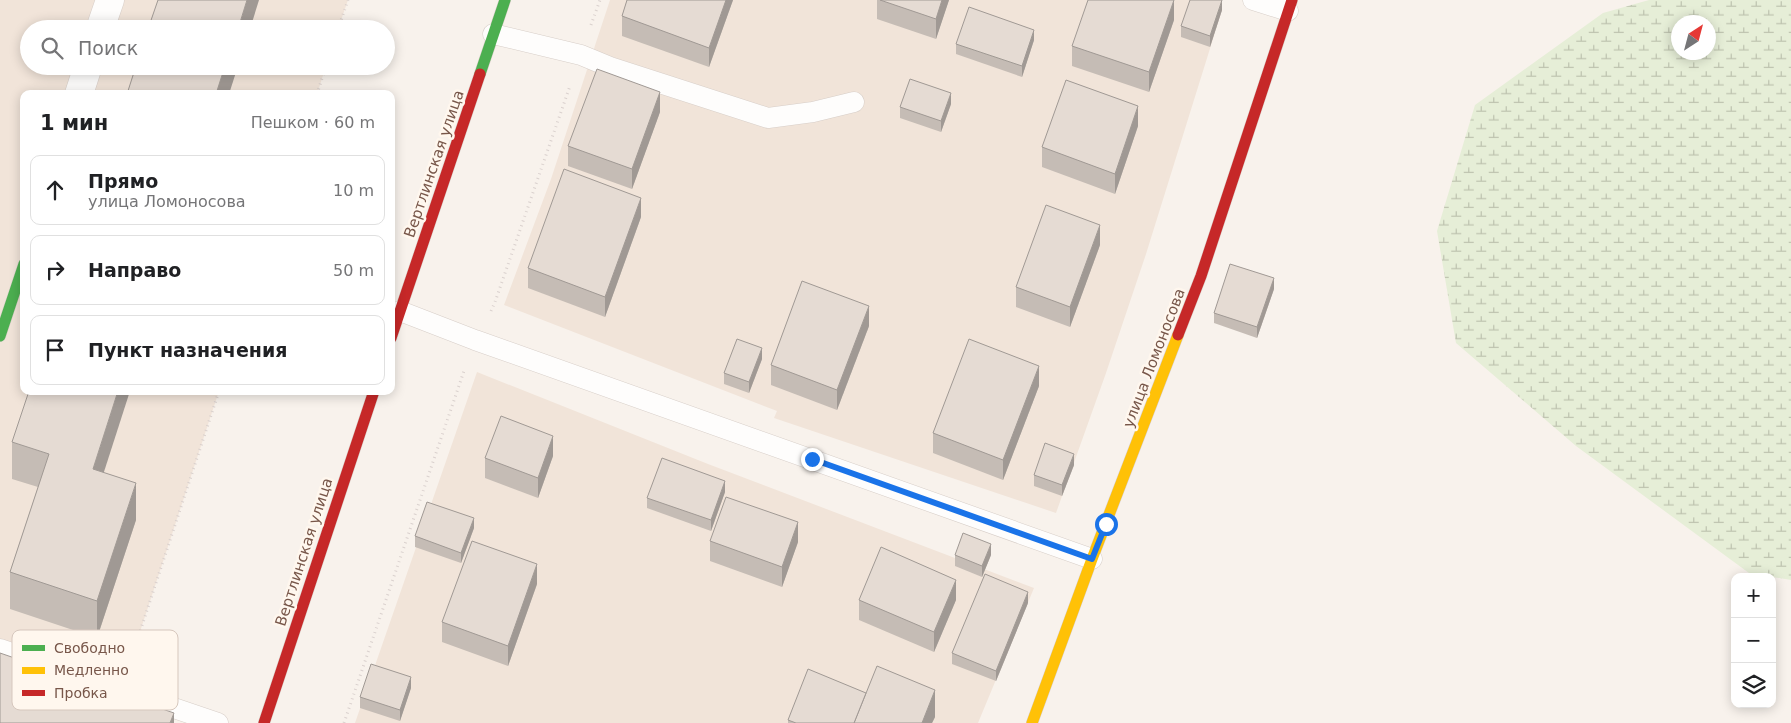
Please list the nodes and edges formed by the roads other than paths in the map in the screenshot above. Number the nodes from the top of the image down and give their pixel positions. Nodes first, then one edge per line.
1 (110, 0) edge
2 (505, 0) edge
3 (1253, 0) edge
4 (1290, 6) edge
5 (103, 20) edge
6 (493, 34) junction
7 (85, 75) edge
8 (80, 90) edge
9 (854, 102) dead end
10 (20, 276) edge
11 (400, 311) junction
12 (395, 326) edge
13 (0, 336) edge
14 (373, 395) edge
15 (1092, 559) junction
16 (0, 649) edge
17 (12, 653) edge
18 (178, 710) edge
19 (218, 723) edge
20 (264, 723) edge
21 (1032, 723) edge

1 - 5 street
2 - 6 street, Вертлинская улица
3 - 4 lane
4 - 15 street, улица Ломоносова
6 - 9 lane
6 - 11 street, Вертлинская улица
7 - 8 street
10 - 13 street
11 - 12 street, Вертлинская улица
11 - 15 lane
14 - 20 street, Вертлинская улица
15 - 21 street, улица Ломоносова
16 - 17 lane
18 - 19 lane

